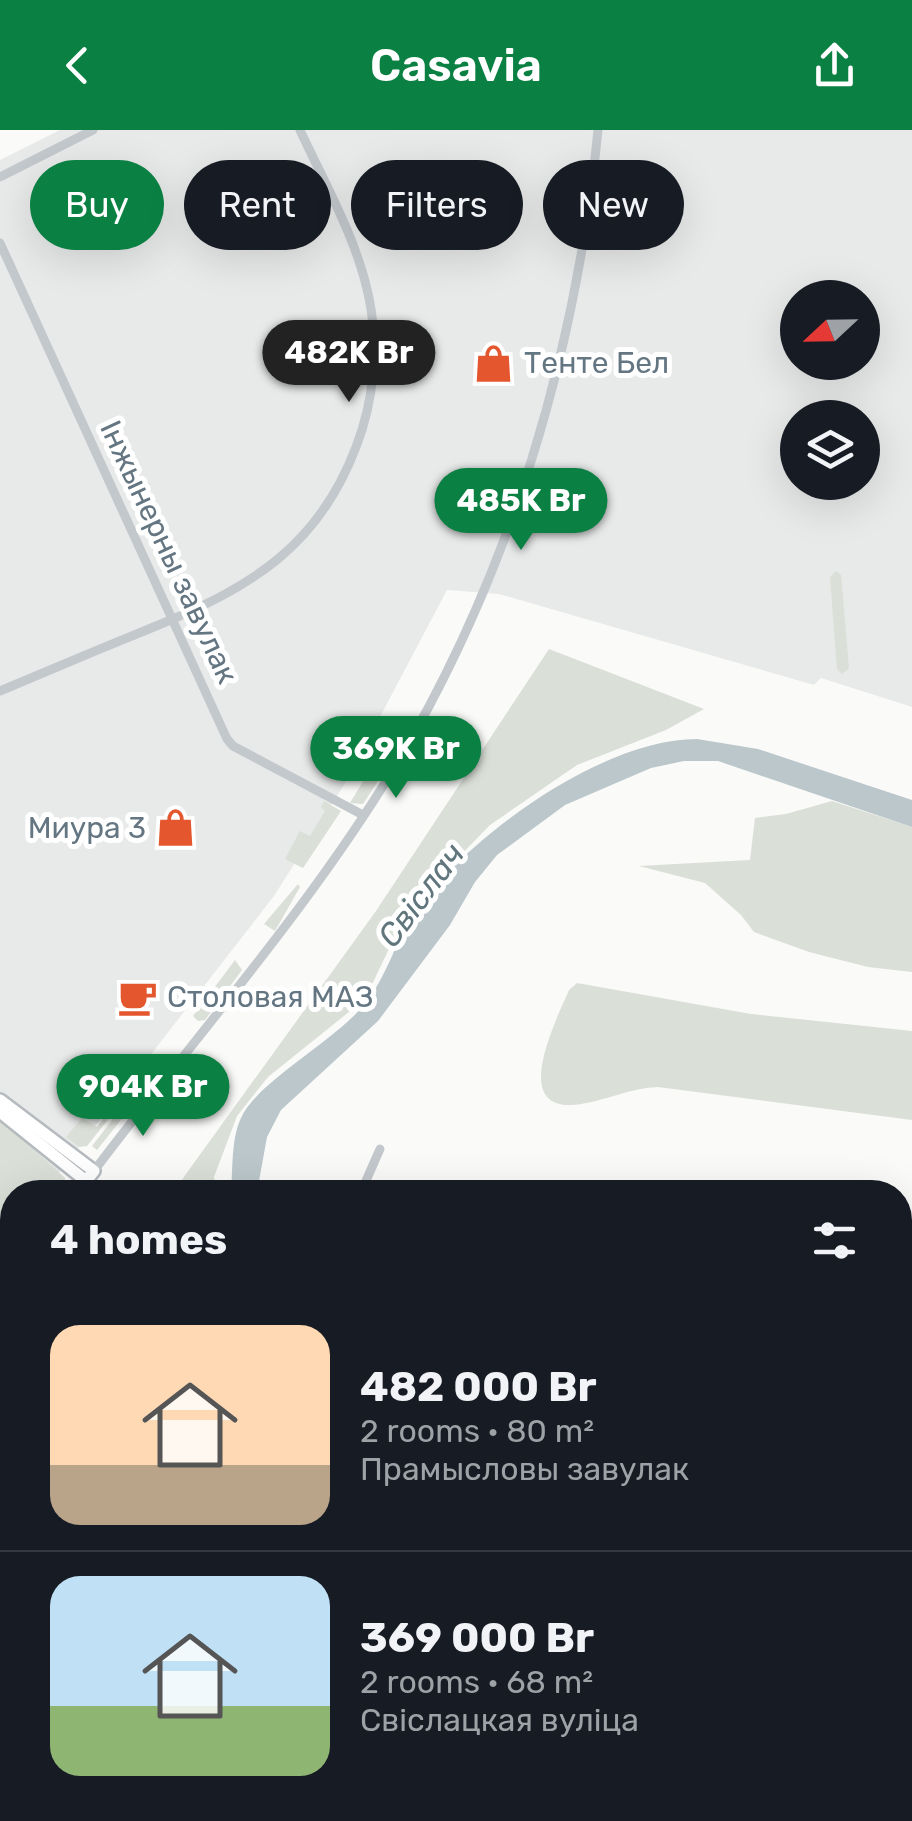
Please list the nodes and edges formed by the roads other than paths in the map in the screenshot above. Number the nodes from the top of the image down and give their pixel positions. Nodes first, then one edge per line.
1 (94, 130) edge
2 (300, 130) edge
3 (598, 130) edge
4 (0, 177) edge
5 (0, 244) edge
6 (174, 619) junction
7 (0, 691) edge
8 (364, 815) junction
9 (0, 1100) edge
10 (0, 1112) edge
11 (380, 1149) dead end
12 (90, 1176) junction
13 (87, 1180) edge
14 (366, 1180) edge

1 - 4 street
2 - 6 street
3 - 8 street
5 - 6 street, Інжынерны завулак
6 - 7 street
6 - 8 street, Інжынерны завулак
8 - 12 street
9 - 12 main road
10 - 12 main road
11 - 14 street
12 - 13 main road

